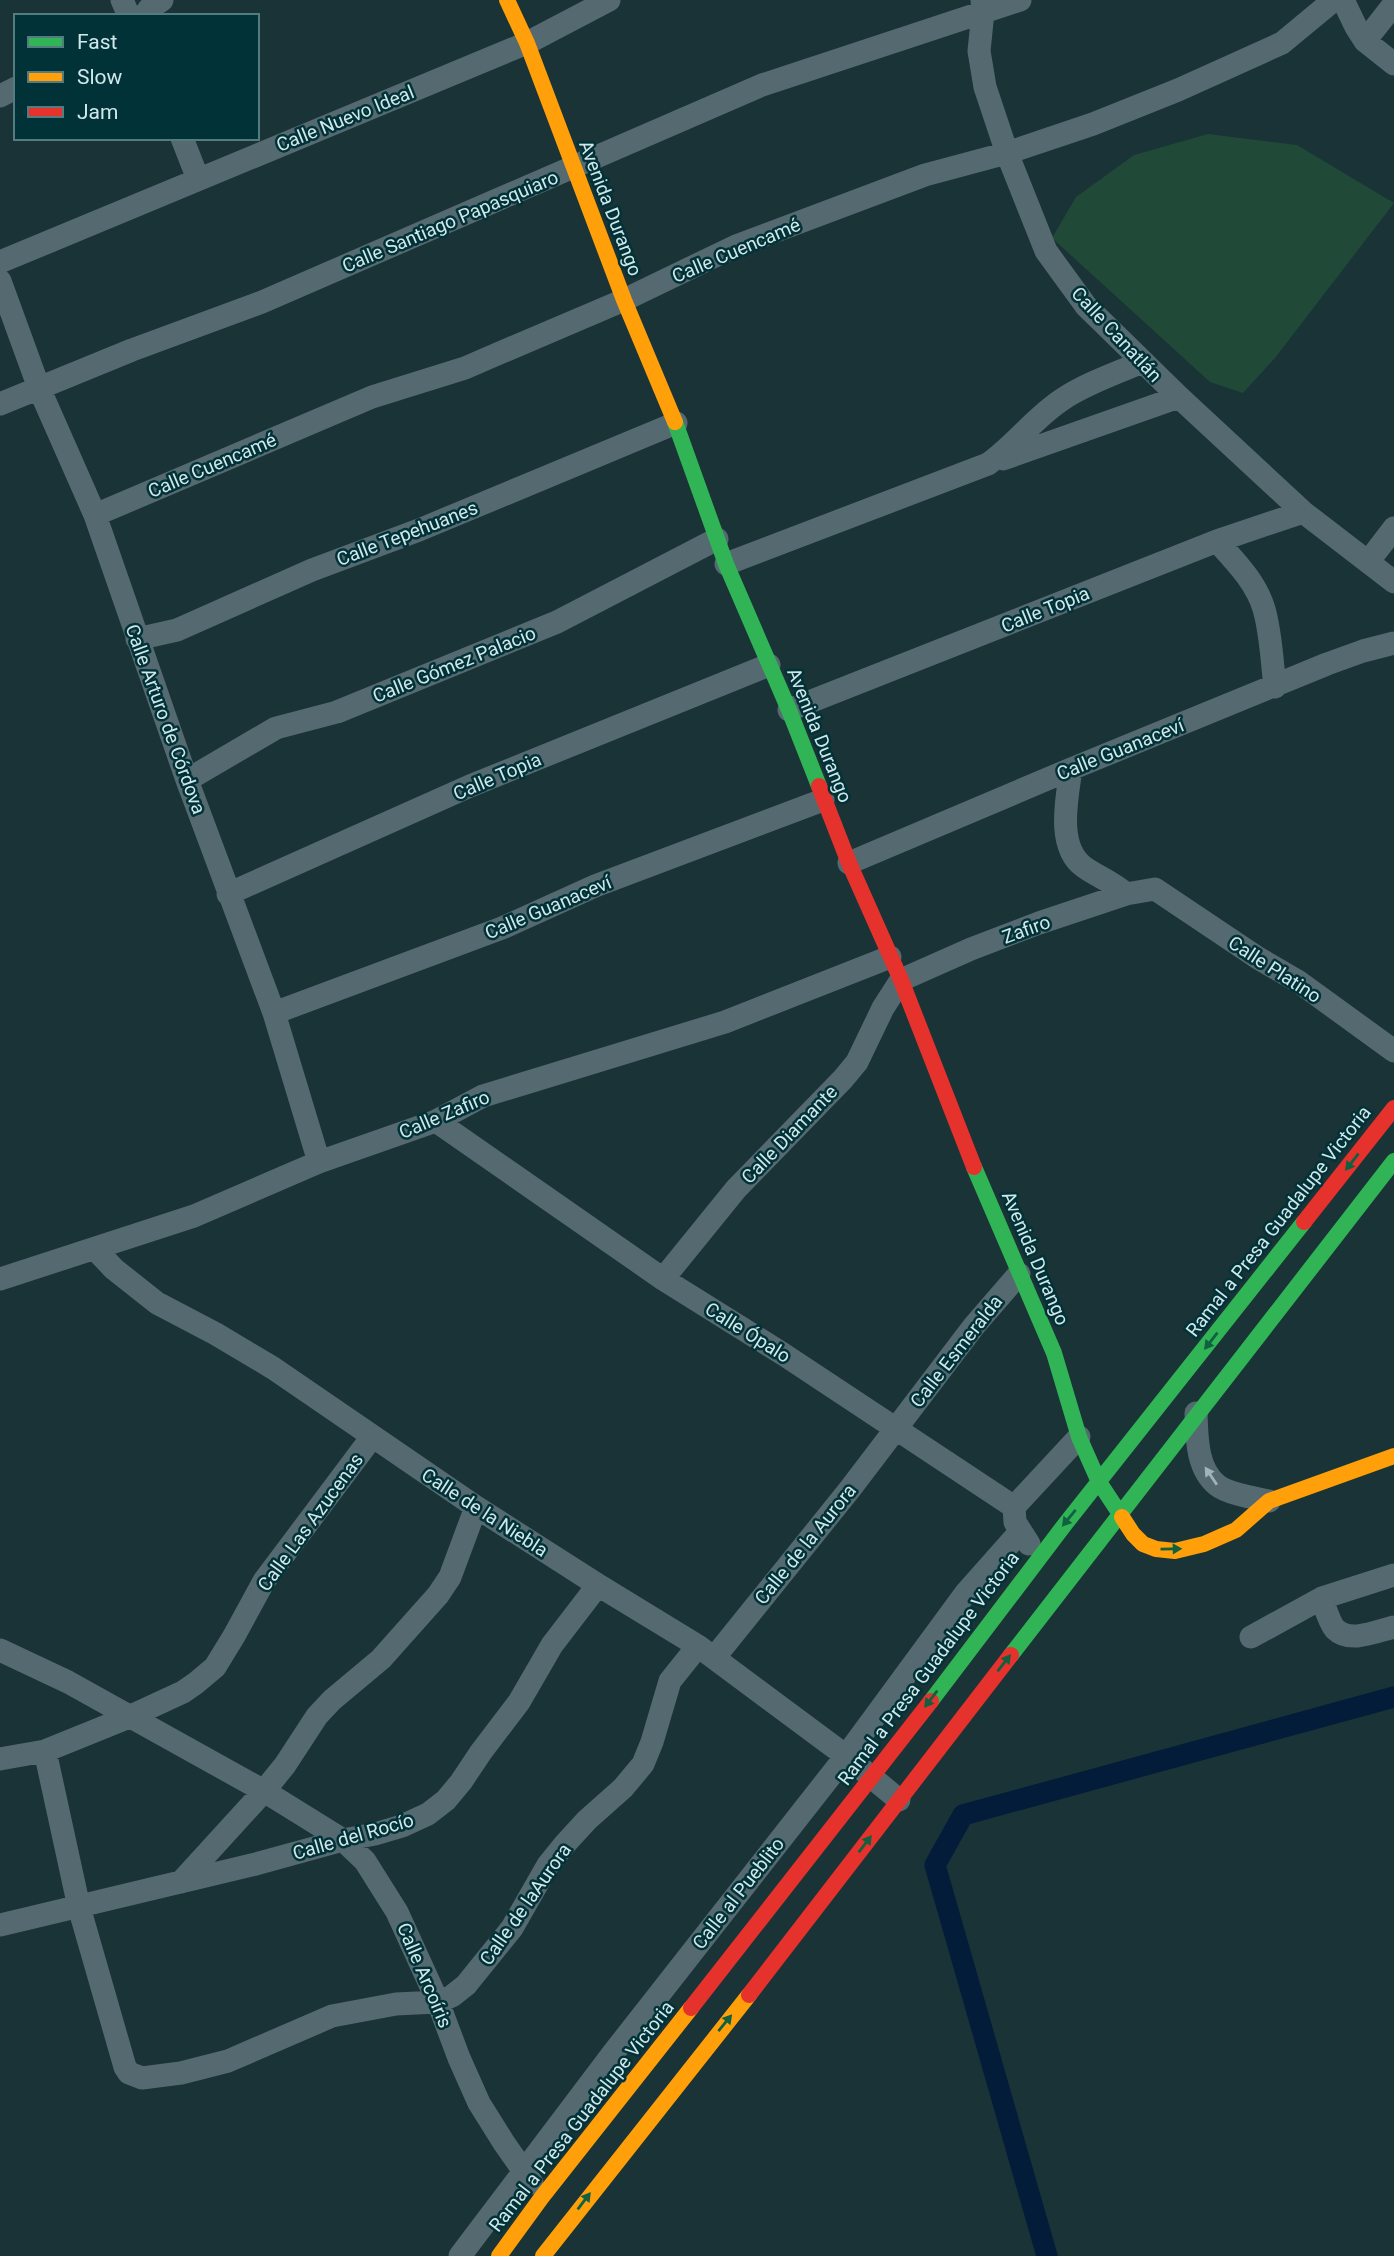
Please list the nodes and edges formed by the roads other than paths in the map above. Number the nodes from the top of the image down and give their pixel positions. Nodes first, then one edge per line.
1 (162, 0) edge
2 (507, 0) edge
3 (609, 0) edge
4 (1020, 0) edge
5 (1334, 0) edge
6 (1343, 0) edge
7 (1394, 4) edge
8 (982, 6) edge
9 (145, 14) edge
10 (1365, 41) junction
11 (527, 43) junction
12 (1394, 64) edge
13 (183, 140) edge
14 (1007, 153) junction
15 (573, 168) junction
16 (198, 179) junction
17 (0, 262) edge
18 (0, 281) edge
19 (624, 300) junction
20 (1142, 362) junction
21 (39, 388) junction
22 (1179, 397) junction
23 (0, 404) edge
24 (676, 423) junction
25 (988, 464) junction
26 (1303, 512) junction
27 (95, 515) junction
28 (1394, 528) edge
29 (717, 539) junction
30 (1217, 541) junction
31 (1368, 562) junction
32 (726, 564) junction
33 (1394, 582) edge
34 (137, 639) junction
35 (1394, 643) edge
36 (769, 665) junction
37 (1275, 687) junction
38 (789, 710) junction
39 (1070, 769) junction
40 (187, 780) junction
41 (823, 800) junction
42 (849, 863) junction
43 (1155, 889) joint
44 (228, 894) junction
45 (1126, 894) junction
46 (890, 957) junction
47 (901, 980) junction
48 (274, 1013) junction
49 (1394, 1051) edge
50 (1394, 1108) edge
51 (436, 1121) junction
52 (1394, 1161) edge
53 (319, 1163) junction
54 (96, 1250) junction
55 (1019, 1274) junction
56 (0, 1279) edge
57 (663, 1279) junction
58 (1195, 1413) junction
59 (895, 1429) junction
60 (372, 1437) junction
61 (1079, 1437) junction
62 (1394, 1456) edge
63 (1099, 1482) junction
64 (1269, 1501) junction
65 (476, 1507) junction
66 (1014, 1507) junction
67 (1120, 1512) junction
68 (1020, 1532) junction
69 (1040, 1555) junction
70 (1394, 1574) edge
71 (597, 1585) junction
72 (1322, 1598) junction
73 (1394, 1627) edge
74 (1251, 1637) dead end
75 (0, 1650) edge
76 (706, 1652) junction
77 (130, 1717) junction
78 (45, 1751) junction
79 (846, 1756) junction
80 (0, 1759) edge
81 (873, 1777) junction
82 (264, 1791) junction
83 (899, 1800) junction
84 (343, 1840) junction
85 (181, 1882) junction
86 (79, 1907) junction
87 (0, 1926) edge
88 (659, 1994) junction
89 (438, 2002) junction
90 (686, 2014) junction
91 (525, 2173) junction
92 (542, 2197) junction
93 (460, 2256) edge
94 (499, 2256) edge
95 (544, 2256) edge

1 - 9 street
2 - 11 main road, Avenida Durango
3 - 11 street, Calle Nuevo Ideal
4 - 8 street, Calle Santiago Papasquiaro
5 - 14 street, Calle Cuencamé
6 - 10 street
7 - 10 street
8 - 14 street, Calle Canatlán
8 - 15 street, Calle Santiago Papasquiaro
10 - 12 street
11 - 15 main road, Avenida Durango
11 - 16 street, Calle Nuevo Ideal
13 - 16 street
14 - 19 street, Calle Cuencamé
14 - 20 street, Calle Canatlán
15 - 19 main road, Avenida Durango
15 - 21 street, Calle Santiago Papasquiaro
16 - 17 street, Calle Nuevo Ideal
18 - 21 street, Calle Arturo de Córdova
19 - 24 main road, Avenida Durango
19 - 27 street, Calle Cuencamé
20 - 22 street, Calle Canatlán
20 - 25 street
21 - 23 street, Calle Santiago Papasquiaro
21 - 27 street, Calle Arturo de Córdova
22 - 25 street
22 - 26 street, Calle Canatlán
24 - 29 main road, Avenida Durango
24 - 34 street, Calle Tepehuanes
25 - 32 street
26 - 30 street, Calle Topia
26 - 31 street, Calle Canatlán
27 - 34 street, Calle Arturo de Córdova
28 - 31 street
29 - 32 main road, Avenida Durango
29 - 40 street, Calle Gómez Palacio
30 - 37 street
30 - 38 street, Calle Topia
31 - 33 street, Calle Canatlán
32 - 36 main road, Avenida Durango
34 - 40 street, Calle Arturo de Córdova
35 - 37 street, Calle Guanaceví
36 - 38 main road, Avenida Durango
36 - 44 street, Calle Topia
37 - 39 street, Calle Guanaceví
38 - 41 main road, Avenida Durango
39 - 42 street, Calle Guanaceví
39 - 45 street
40 - 44 street, Calle Arturo de Córdova
41 - 42 main road, Avenida Durango
41 - 48 street, Calle Guanaceví
42 - 46 main road, Avenida Durango
43 - 45 street, Zafiro
43 - 49 street, Calle Platino
44 - 48 street, Calle Arturo de Córdova
45 - 47 street, Zafiro
46 - 47 main road, Avenida Durango
46 - 51 street, Calle Zafiro
47 - 55 main road, Avenida Durango
47 - 57 street, Calle Diamante
48 - 53 street, Calle Arturo de Córdova
50 -> 63 main road, Ramal a Presa Guadalupe Victoria
51 - 53 street, Calle Zafiro
51 - 57 street, Calle Ópalo
52 - 58 main road
53 - 54 street, Calle Zafiro
54 - 56 street, Calle Zafiro
54 - 60 street, Calle de la Niebla
55 - 59 street, Calle Esmeralda
55 - 61 main road, Avenida Durango
57 - 59 street, Calle Ópalo
64 -> 58 street
58 - 67 main road
59 - 66 street, Calle Ópalo
59 - 76 street, Calle de la Aurora
60 - 65 street, Calle de la Niebla
60 - 77 street, Calle Las Azucenas
61 - 63 main road, Avenida Durango
61 - 66 street
62 - 64 main road
63 - 67 main road, Avenida Durango
63 -> 69 main road, Ramal a Presa Guadalupe Victoria
67 -> 64 main road, Avenida Durango
65 - 71 street, Calle de la Niebla
65 - 82 street
66 - 68 street
83 -> 67 main road
68 - 69 street
68 - 79 street, Calle al Pueblito
69 -> 81 main road, Ramal a Presa Guadalupe Victoria
70 - 72 street
71 - 76 street, Calle de la Niebla
71 - 84 street, Calle del Rocío
72 - 73 street
72 - 74 street
75 - 77 street, Calle Arcoíris
76 - 79 street, Calle de la Niebla
76 - 89 street, Calle de laAurora
77 - 78 street, Calle Las Azucenas
77 - 82 street, Calle Arcoíris
78 - 80 street, Calle Las Azucenas
78 - 86 street
79 - 81 street, Calle de la Niebla
79 - 88 street, Calle al Pueblito
81 - 83 street, Calle de la Niebla
81 - 90 main road, Ramal a Presa Guadalupe Victoria
82 - 84 street, Calle Arcoíris
82 - 85 street
95 -> 83 main road
84 - 85 street, Calle del Rocío
84 - 89 street, Calle Arcoíris
85 - 86 street, Calle del Rocío
86 - 87 street, Calle del Rocío
86 - 89 street, Calle de laAurora
88 - 90 street
88 - 91 street, Calle al Pueblito
89 - 91 street, Calle Arcoíris
90 - 92 main road, Ramal a Presa Guadalupe Victoria
91 - 92 street, Calle Arcoíris
91 - 93 street, Calle al Pueblito
92 - 94 main road, Ramal a Presa Guadalupe Victoria

